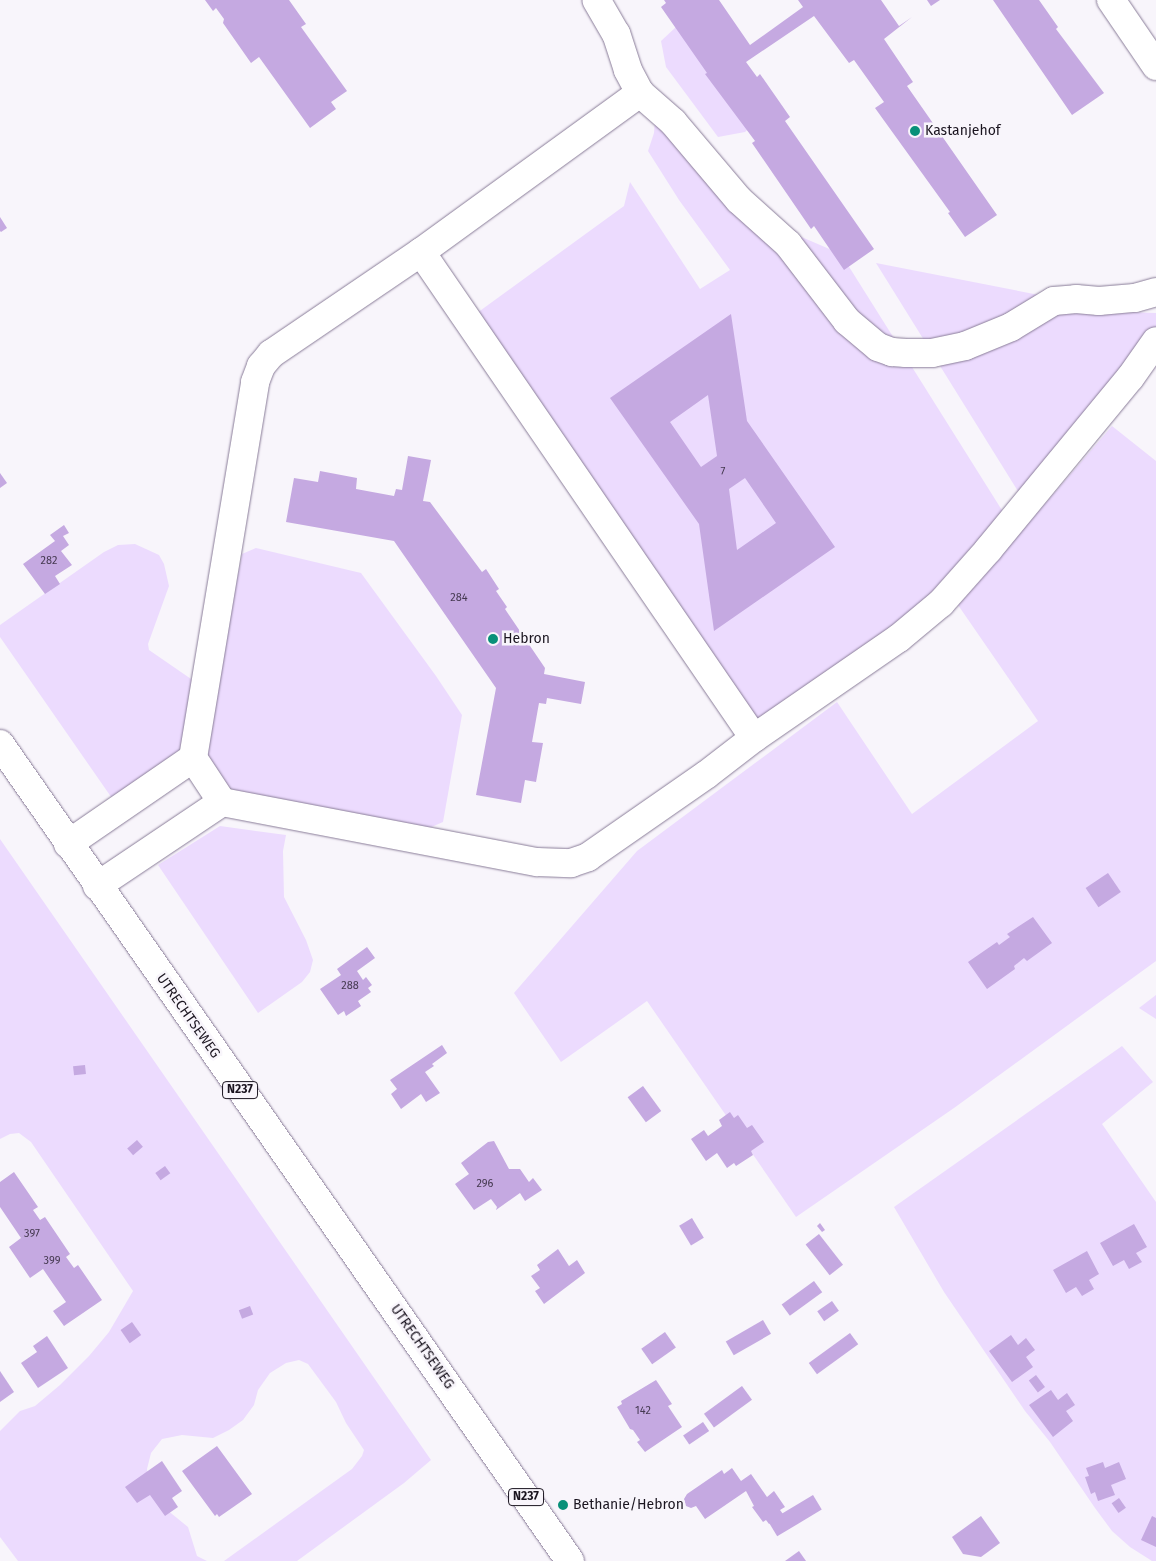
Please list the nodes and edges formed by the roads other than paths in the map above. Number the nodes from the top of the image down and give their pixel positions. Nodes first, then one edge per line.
1 (596, 0) edge
2 (1111, 0) edge
3 (1156, 66) edge
4 (640, 93) junction
5 (421, 252) junction
6 (1156, 292) edge
7 (1156, 341) edge
8 (754, 738) junction
9 (0, 744) edge
10 (193, 758) junction
11 (222, 802) junction
12 (68, 844) junction
13 (97, 886) junction
14 (570, 1561) edge

1 - 4 street
2 - 3 street
4 - 5 street
4 - 6 street
5 - 8 street
5 - 10 street
7 - 8 street
8 - 11 street
9 - 12 street, UTRECHTSEWEG / N237
10 - 11 street
10 - 12 street
11 - 13 street
12 - 13 street, UTRECHTSEWEG / N237
13 - 14 street, UTRECHTSEWEG / N237

